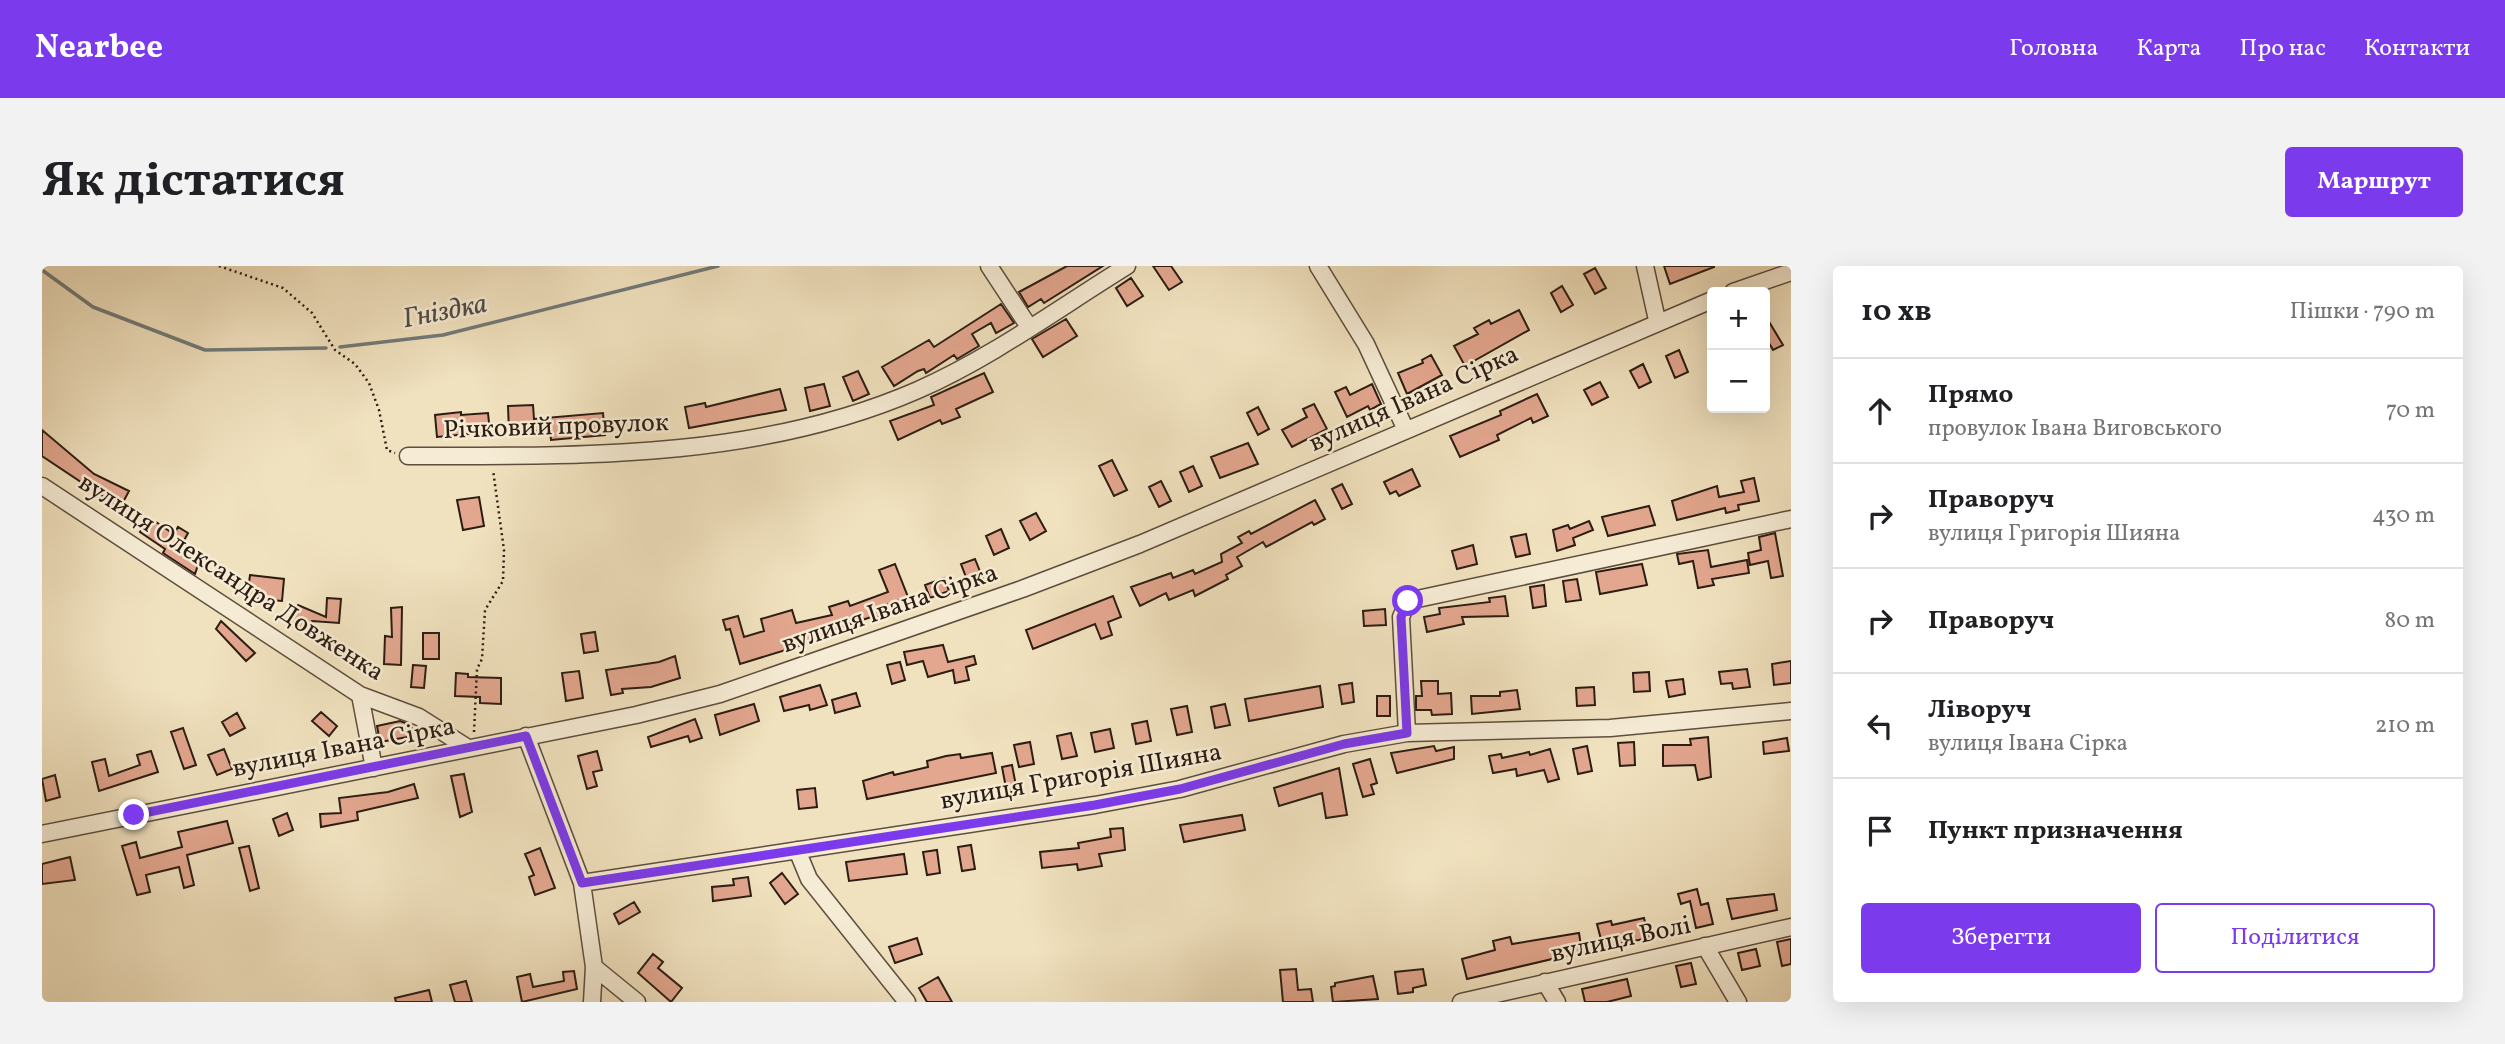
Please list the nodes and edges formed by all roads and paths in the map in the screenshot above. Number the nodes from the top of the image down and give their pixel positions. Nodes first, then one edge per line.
1 (219, 266) edge
2 (989, 266) edge
3 (1127, 266) edge
4 (1318, 266) edge
5 (1645, 266) edge
6 (1791, 272) edge
7 (1748, 287) edge
8 (1707, 302) edge
9 (1657, 320) junction
10 (1028, 327) junction
11 (1405, 428) junction
12 (408, 456) joint
13 (491, 456) junction
14 (42, 486) edge
15 (1791, 519) edge
16 (360, 695) junction
17 (1791, 711) edge
18 (1407, 733) junction
19 (526, 736) junction
20 (470, 747) junction
21 (374, 768) junction
22 (42, 834) edge
23 (797, 850) junction
24 (582, 883) junction
25 (1791, 927) edge
26 (1704, 946) junction
27 (594, 967) junction
28 (1545, 982) junction
29 (592, 1002) edge
30 (637, 1002) edge
31 (907, 1002) edge
32 (1461, 1002) edge
33 (1557, 1002) edge
34 (1738, 1002) edge

1 - 12 path
2 - 10 street
3 - 10 street, Річковий провулок
4 - 11 street
5 - 9 street
6 - 7 street
8 - 9 street, вулиця Івана Сірка
9 - 11 street, вулиця Івана Сірка
10 - 13 street, Річковий провулок
11 - 19 street, вулиця Івана Сірка
12 - 13 street, Річковий провулок
13 - 20 path
14 - 16 street, вулиця Олександра Довженка
15 - 18 street
16 - 20 street, вулиця Олександра Довженка
16 - 21 street
17 - 18 street, вулиця Григорія Шияна
18 - 23 street, вулиця Григорія Шияна
19 - 20 street, вулиця Івана Сірка
19 - 24 street
20 - 21 street, вулиця Івана Сірка
21 - 22 street, вулиця Івана Сірка
23 - 24 street, вулиця Григорія Шияна
23 - 31 street
24 - 27 street
25 - 26 street, вулиця Волі
26 - 28 street, вулиця Волі
26 - 34 street
27 - 29 street
27 - 30 street
28 - 32 street, вулиця Волі
28 - 33 street

